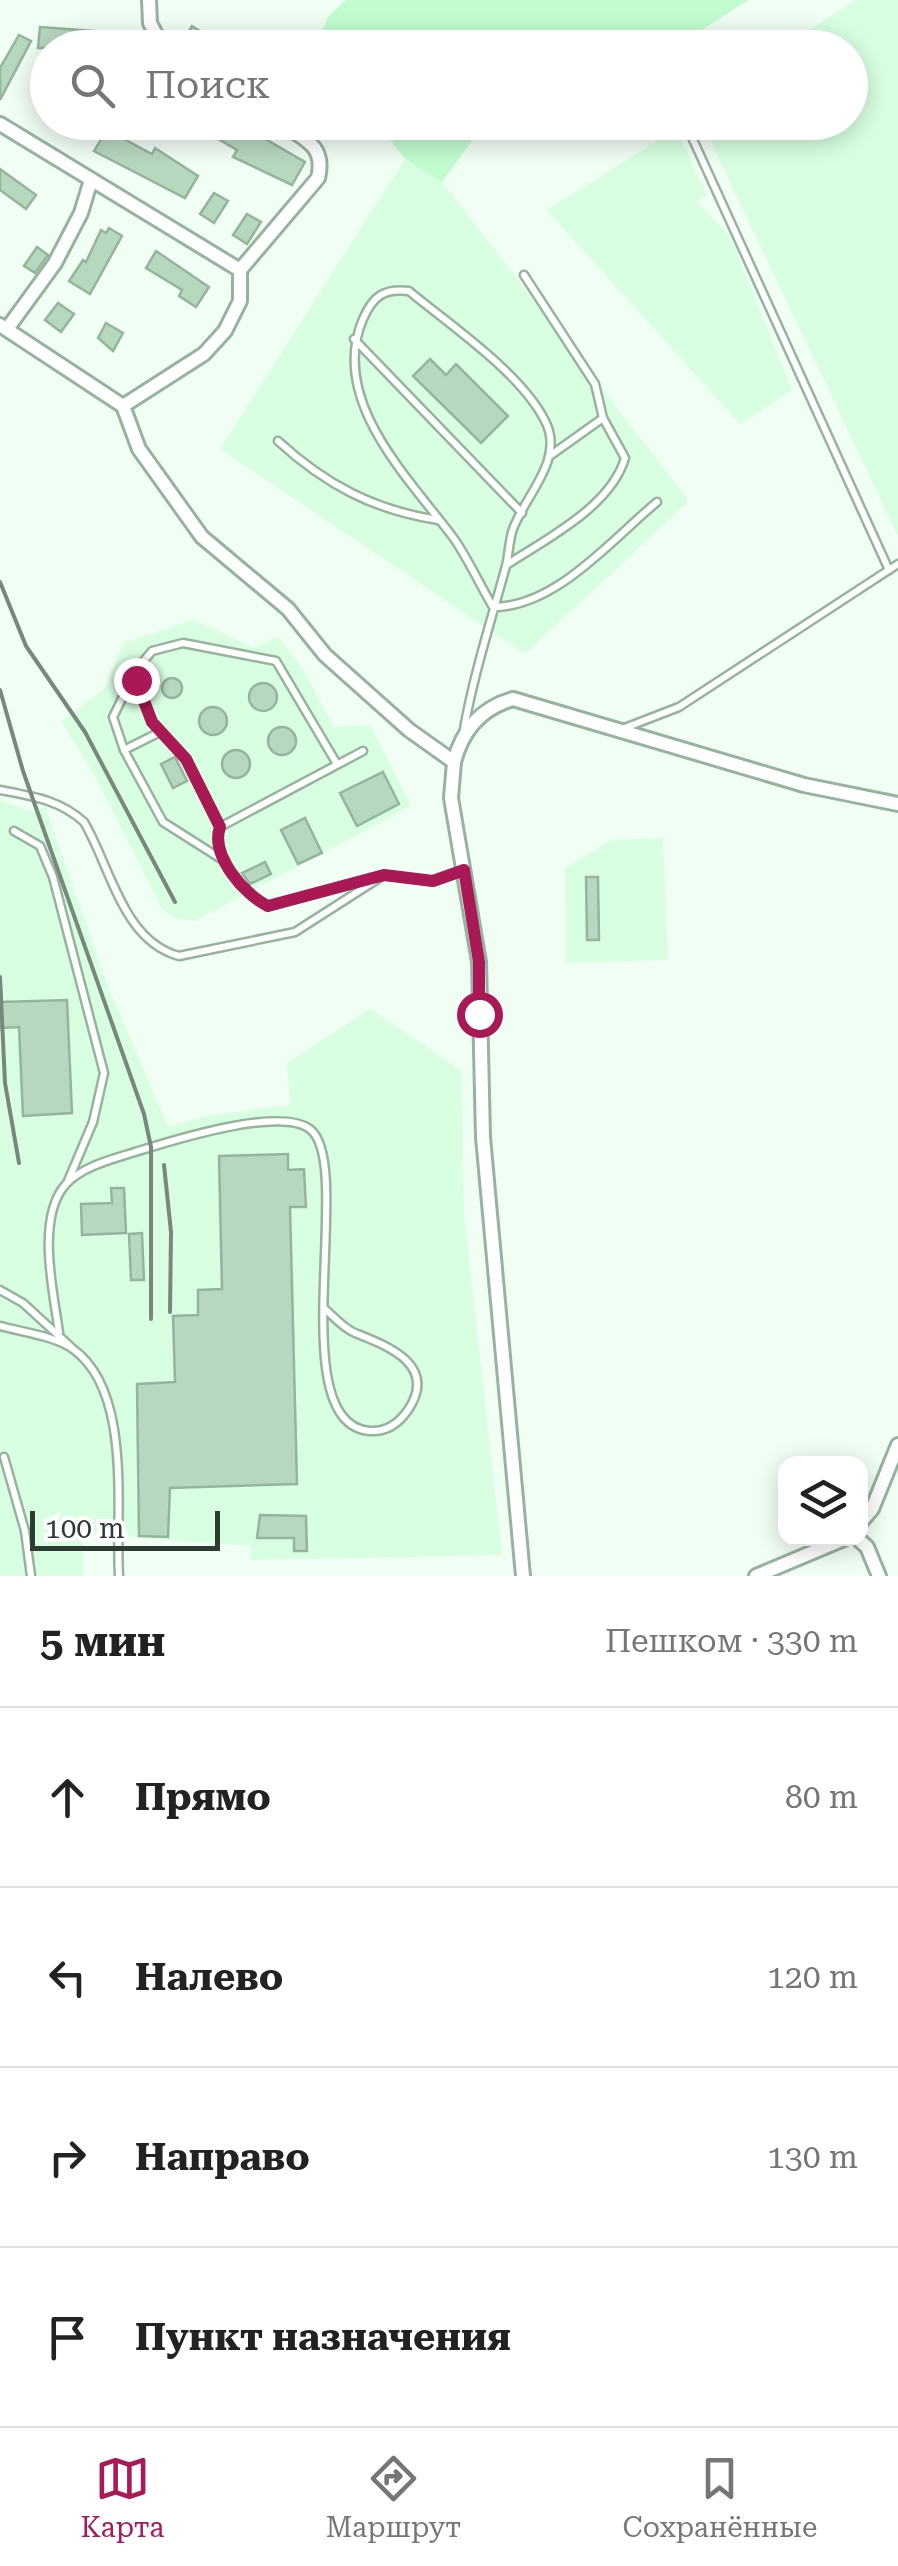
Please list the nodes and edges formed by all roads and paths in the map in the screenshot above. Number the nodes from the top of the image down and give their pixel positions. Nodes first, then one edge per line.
1 (149, 0) edge
2 (154, 30) edge
3 (0, 124) edge
4 (306, 140) edge
5 (693, 140) edge
6 (92, 180) junction
7 (240, 270) junction
8 (524, 275) dead end
9 (3, 327) edge
10 (354, 339) junction
11 (123, 406) junction
12 (603, 418) junction
13 (278, 441) dead end
14 (550, 455) junction
15 (657, 502) dead end
16 (522, 513) junction
17 (440, 520) junction
18 (507, 564) junction
19 (898, 564) edge
20 (889, 570) junction
21 (493, 607) junction
22 (137, 669) junction
23 (616, 731) junction
24 (160, 732) junction
25 (462, 735) junction
26 (124, 750) junction
27 (363, 751) dead end
28 (454, 762) junction
29 (337, 764) junction
30 (0, 790) edge
31 (898, 804) edge
32 (220, 827) junction
33 (14, 831) dead end
34 (227, 862) junction
35 (464, 870) junction
36 (384, 875) junction
37 (68, 1182) junction
38 (0, 1290) edge
39 (325, 1309) junction
40 (0, 1326) edge
41 (58, 1332) junction
42 (72, 1348) junction
43 (898, 1445) edge
44 (4, 1458) dead end
45 (868, 1514) edge
46 (825, 1546) edge
47 (866, 1546) edge
48 (31, 1576) edge
49 (119, 1576) edge
50 (523, 1576) edge
51 (756, 1576) edge
52 (879, 1576) edge

1 - 2 street
3 - 6 street
4 - 7 street
5 - 20 lane
6 - 7 street
6 - 9 street
7 - 11 street
8 - 12 lane
9 - 11 street
10 - 14 lane
10 - 16 lane
10 - 17 lane
11 - 28 street
12 - 14 lane
12 - 18 lane
13 - 17 lane
14 - 16 lane
15 - 21 lane
16 - 18 lane
17 - 21 lane
18 - 21 lane
19 - 20 lane
20 - 23 lane
21 - 25 lane
22 - 24 lane
22 - 26 lane
22 - 29 lane
23 - 25 street
23 - 31 street
24 - 26 lane
24 - 32 lane
25 - 28 street
26 - 34 lane
27 - 29 lane
28 - 35 street
29 - 32 lane
30 - 36 lane
32 - 34 lane
33 - 37 lane
34 - 36 lane
35 - 36 lane
35 - 50 street
37 - 39 lane
37 - 41 lane
38 - 41 lane
39 - 39 lane
40 - 42 lane
41 - 42 lane
42 - 49 lane
43 - 45 street
44 - 48 lane
46 - 51 street
47 - 52 street

